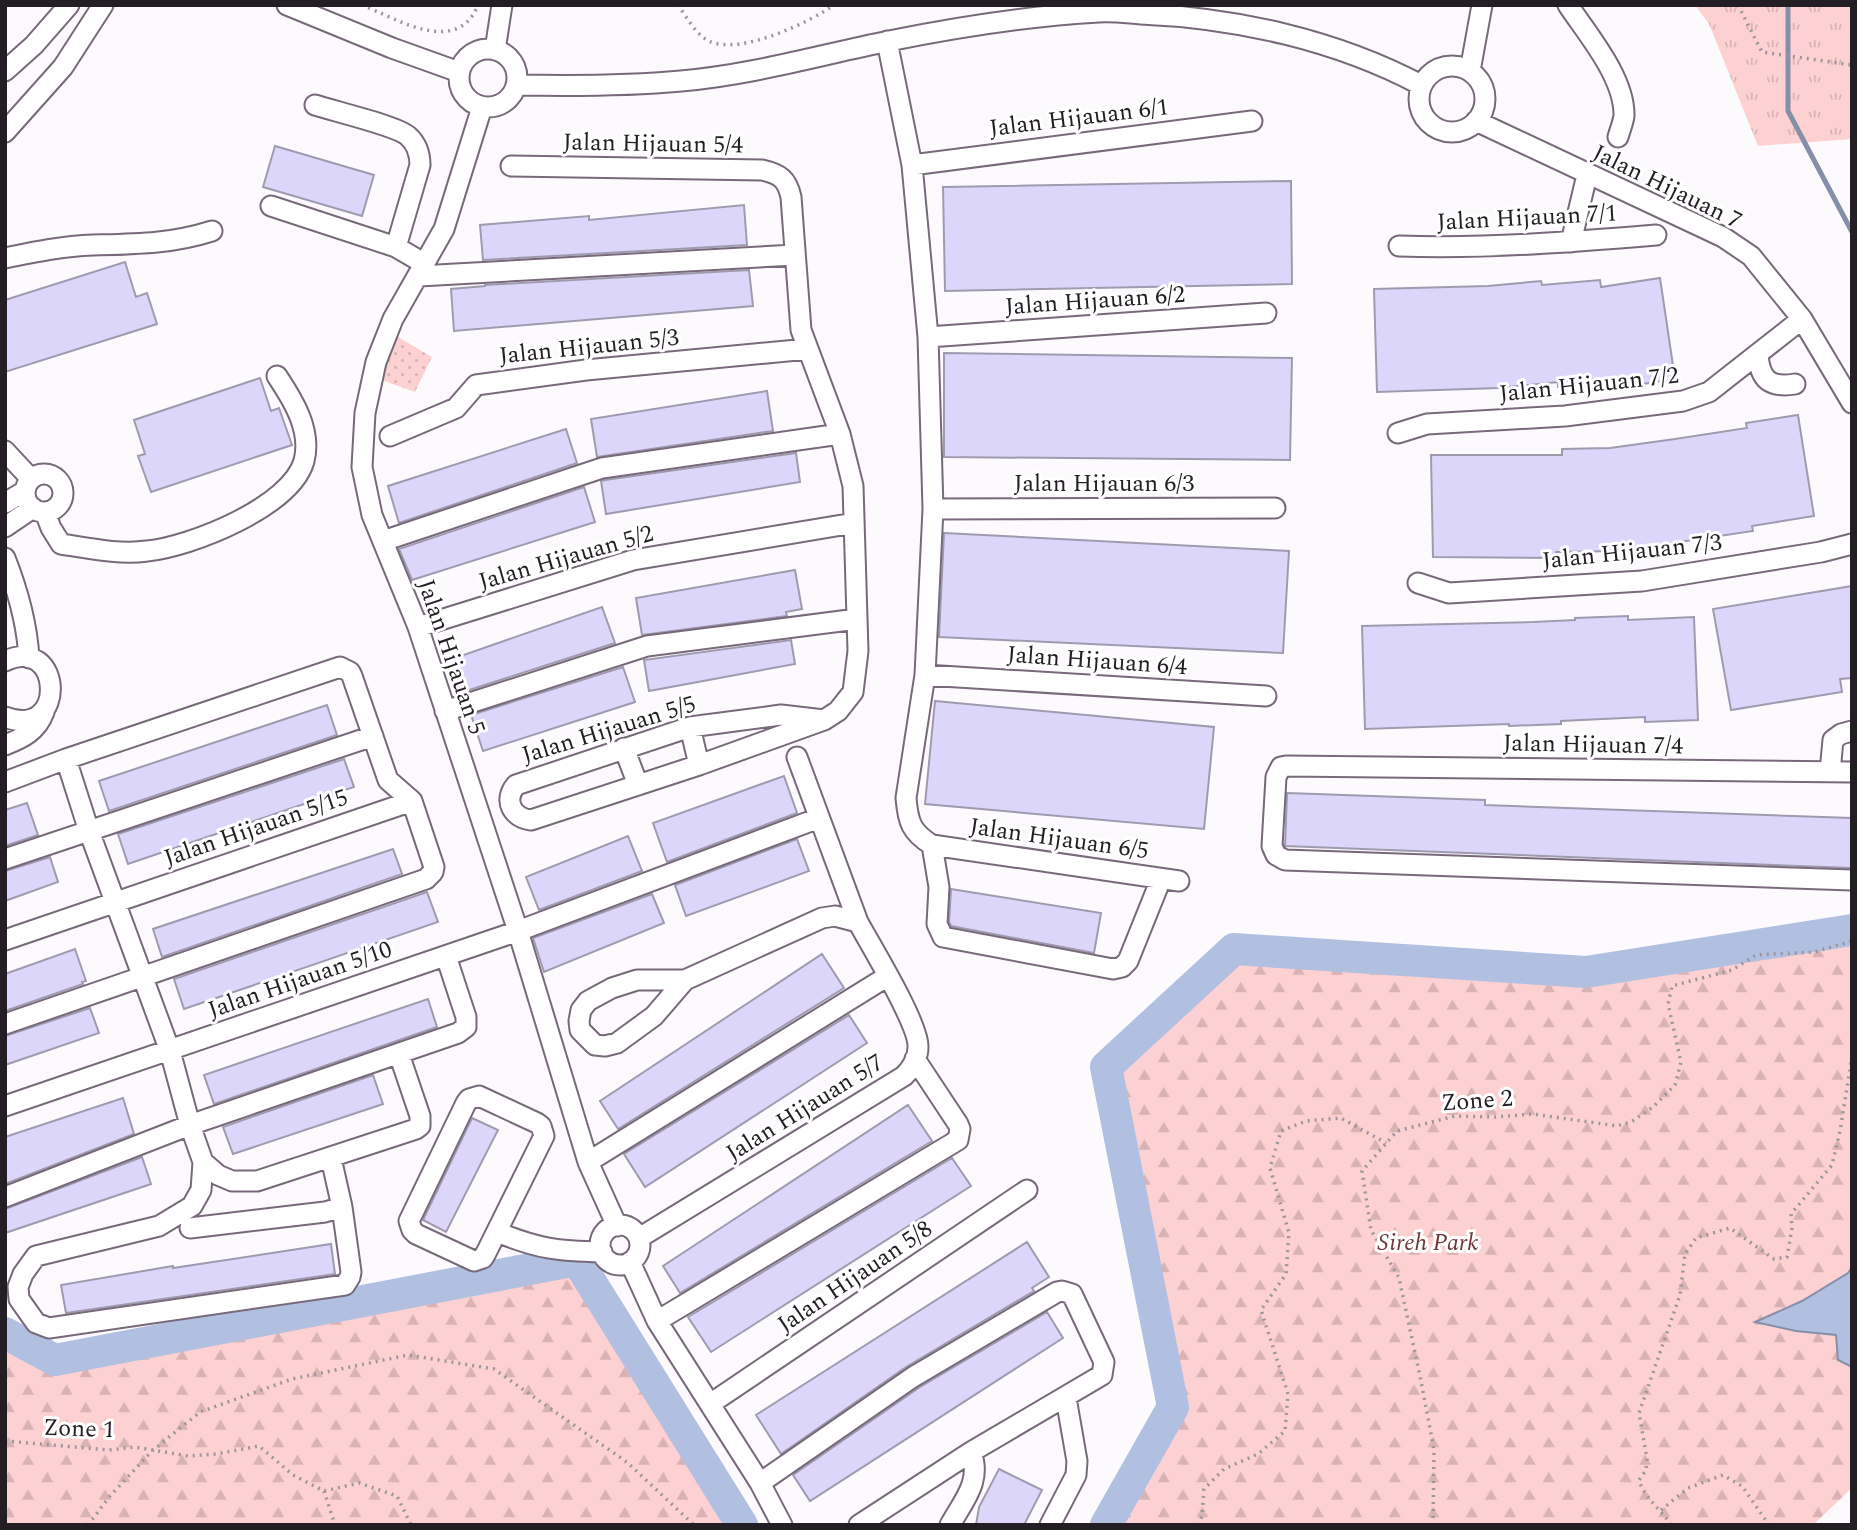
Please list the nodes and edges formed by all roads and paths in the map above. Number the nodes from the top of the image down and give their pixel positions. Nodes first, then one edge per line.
1 (69, 5) edge
2 (103, 5) edge
3 (287, 5) edge
4 (362, 5) edge
5 (478, 5) edge
6 (502, 5) edge
7 (678, 5) edge
8 (834, 5) edge
9 (1482, 5) edge
10 (1568, 5) edge
11 (1738, 5) edge
12 (887, 41) junction
13 (495, 50) junction
14 (1852, 65) edge
15 (5, 71) edge
16 (1470, 71) junction
17 (460, 72) junction
18 (517, 85) junction
19 (1421, 85) junction
20 (315, 105) dead end
21 (482, 107) junction
22 (1252, 121) dead end
23 (1476, 121) junction
24 (5, 132) edge
25 (1618, 137) dead end
26 (912, 165) junction
27 (512, 166) dead end
28 (1587, 175) junction
29 (788, 185) joint
30 (271, 206) dead end
31 (212, 231) dead end
32 (1656, 235) dead end
33 (1571, 242) junction
34 (1399, 246) dead end
35 (396, 247) junction
36 (794, 255) junction
37 (5, 258) edge
38 (422, 270) junction
39 (1266, 313) dead end
40 (1802, 319) junction
41 (928, 337) junction
42 (808, 349) junction
43 (1758, 355) junction
44 (277, 376) dead end
45 (1795, 384) dead end
46 (1852, 403) edge
47 (1398, 433) dead end
48 (840, 434) junction
49 (390, 436) dead end
50 (5, 451) edge
51 (34, 498) junction
52 (5, 503) edge
53 (1275, 508) dead end
54 (933, 509) junction
55 (854, 523) junction
56 (5, 527) edge
57 (383, 541) junction
58 (1852, 544) edge
59 (5, 558) edge
60 (1418, 583) dead end
61 (857, 619) junction
62 (418, 627) junction
63 (29, 658) junction
64 (5, 661) edge
65 (925, 675) junction
66 (1266, 696) dead end
67 (46, 708) junction
68 (445, 711) junction
69 (5, 717) edge
70 (824, 720) junction
71 (690, 727) junction
72 (1852, 731) edge
73 (373, 736) junction
74 (5, 746) edge
75 (624, 748) junction
76 (797, 757) dead end
77 (66, 759) junction
78 (699, 765) junction
79 (1830, 772) junction
80 (1852, 772) edge
81 (5, 782) edge
82 (638, 785) junction
83 (412, 802) junction
84 (819, 818) junction
85 (89, 831) junction
86 (932, 845) junction
87 (5, 859) edge
88 (1852, 880) edge
89 (116, 901) junction
90 (858, 922) junction
91 (518, 931) junction
92 (5, 940) edge
93 (1852, 942) edge
94 (446, 956) junction
95 (888, 976) junction
96 (144, 978) junction
97 (685, 980) junction
98 (5, 1024) edge
99 (170, 1051) junction
100 (400, 1054) junction
101 (1852, 1057) edge
102 (915, 1059) junction
103 (5, 1106) edge
104 (190, 1125) junction
105 (1386, 1143) junction
106 (331, 1158) junction
107 (203, 1162) junction
108 (588, 1162) junction
109 (1027, 1190) dead end
110 (5, 1197) edge
111 (342, 1207) junction
112 (617, 1226) junction
113 (190, 1228) dead end
114 (497, 1231) junction
115 (639, 1238) junction
116 (602, 1252) junction
117 (630, 1262) junction
118 (657, 1321) junction
119 (1066, 1398) junction
120 (710, 1404) junction
121 (5, 1441) edge
122 (152, 1451) junction
123 (971, 1452) junction
124 (760, 1483) junction
125 (324, 1491) junction
126 (1661, 1510) junction
127 (88, 1525) edge
128 (335, 1525) edge
129 (411, 1525) edge
130 (694, 1525) edge
131 (782, 1525) edge
132 (859, 1525) edge
133 (950, 1525) edge
134 (1050, 1525) edge
135 (1198, 1525) edge
136 (1433, 1525) edge
137 (1671, 1525) edge
138 (1769, 1525) edge

1 - 15 street
2 - 24 street
3 - 17 street
4 - 5 path
6 - 13 street
7 - 8 path
9 - 16 street
10 - 25 street
11 - 14 path
12 - 18 street
12 - 19 street
12 - 26 street
13 - 17 street
13 - 18 street
16 - 19 street
16 - 23 street
17 - 21 street
18 - 21 street
19 - 23 street
20 - 35 street
21 - 38 street, Jalan Hijauan 5
22 - 26 street, Jalan Hijauan 6/1
23 - 28 street, Jalan Hijauan 7
26 - 41 street
27 - 29 street, Jalan Hijauan 5/4
28 - 33 street
28 - 40 street, Jalan Hijauan 7
29 - 36 street, Jalan Hijauan 5/5
30 - 35 street
31 - 37 street
32 - 33 street, Jalan Hijauan 7/1
33 - 34 street, Jalan Hijauan 7/1
35 - 38 street
36 - 38 street
36 - 42 street, Jalan Hijauan 5/5
38 - 57 street, Jalan Hijauan 5
39 - 41 street, Jalan Hijauan 6/2
40 - 43 street, Jalan Hijauan 7/2
40 - 46 street, Jalan Hijauan 7
41 - 54 street
42 - 48 street, Jalan Hijauan 5/5
42 - 49 street, Jalan Hijauan 5/3
43 - 45 street
43 - 47 street, Jalan Hijauan 7/2
44 - 51 street
48 - 55 street, Jalan Hijauan 5/5
48 - 57 street
50 - 51 street
51 - 52 street
51 - 56 street
53 - 54 street, Jalan Hijauan 6/3
54 - 65 street
55 - 61 street, Jalan Hijauan 5/5
55 - 62 street, Jalan Hijauan 5/2
57 - 62 street, Jalan Hijauan 5
58 - 60 street, Jalan Hijauan 7/3
59 - 63 street
61 - 68 street
61 - 70 street, Jalan Hijauan 5/5
62 - 68 street, Jalan Hijauan 5
63 - 64 street
63 - 67 street
65 - 66 street, Jalan Hijauan 6/4
65 - 86 street
67 - 69 street
67 - 74 street
68 - 91 street, Jalan Hijauan 5
70 - 71 street, Jalan Hijauan 5/5
70 - 78 street, Jalan Hijauan 5/5
71 - 75 street, Jalan Hijauan 5/5
71 - 78 street
72 - 79 street
73 - 77 street
73 - 83 street
73 - 85 street
75 - 82 street
75 - 82 street, Jalan Hijauan 5/5
76 - 84 street, Jalan Hijauan 5/7
77 - 81 street
77 - 85 street
78 - 82 street, Jalan Hijauan 5/5
79 - 80 street, Jalan Hijauan 7/4
79 - 88 street, Jalan Hijauan 7/4
83 - 89 street, Jalan Hijauan 5/15
83 - 96 street
84 - 90 street, Jalan Hijauan 5/7
84 - 91 street, Jalan Hijauan 5/10
85 - 87 street
85 - 89 street
86 - 86 street, Jalan Hijauan 6/5
89 - 92 street, Jalan Hijauan 5/15
89 - 96 street
90 - 95 street, Jalan Hijauan 5/7
90 - 97 street
91 - 94 street, Jalan Hijauan 5/10
91 - 108 street, Jalan Hijauan 5
93 - 105 path, Zone 2
94 - 99 street, Jalan Hijauan 5/10
94 - 100 street
95 - 102 street, Jalan Hijauan 5/7
95 - 108 street
96 - 98 street
96 - 99 street
97 - 97 street
99 - 103 street, Jalan Hijauan 5/10
99 - 104 street
100 - 104 street
100 - 106 street
101 - 126 path
102 - 115 street, Jalan Hijauan 5/7
102 - 118 street
104 - 107 street
104 - 110 street
105 - 135 path
105 - 136 path, Zone 2
106 - 107 street
106 - 111 street
107 - 111 street
108 - 112 street, Jalan Hijauan 5
109 - 120 street, Jalan Hijauan 5/8
111 - 113 street
112 - 115 street
112 - 116 street
114 - 114 street
114 - 116 street
115 - 117 street
116 - 117 street
117 - 118 street
118 - 120 street
119 - 123 street
119 - 124 street
119 - 134 street
120 - 124 street
121 - 122 path, Zone 1
122 - 125 path, Zone 1
122 - 127 path
122 - 130 path
123 - 132 street
123 - 133 street
124 - 131 street
125 - 128 path
125 - 129 path
126 - 137 path
126 - 138 path

